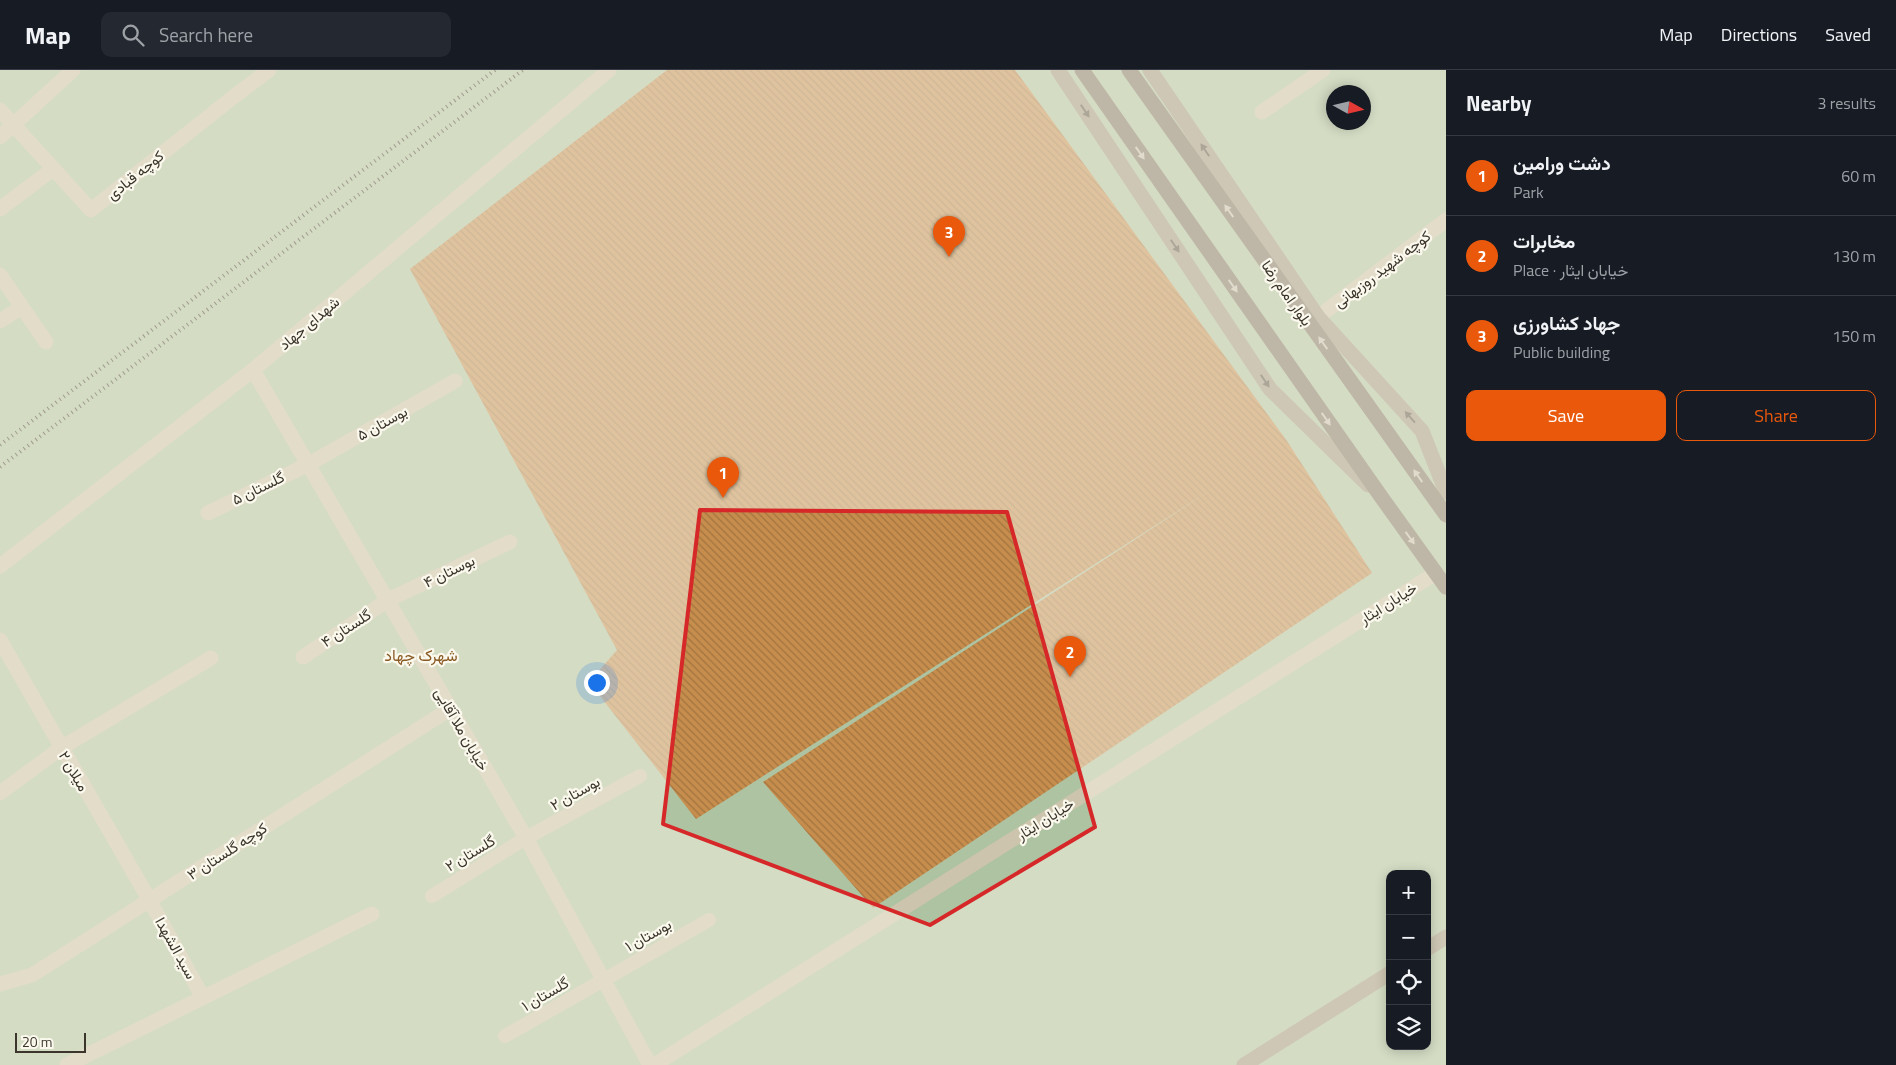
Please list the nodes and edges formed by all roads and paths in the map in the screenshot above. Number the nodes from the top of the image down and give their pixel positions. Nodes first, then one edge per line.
1 (73, 70) edge
2 (269, 70) edge
3 (609, 70) edge
4 (1058, 70) edge
5 (1082, 70) edge
6 (1128, 70) edge
7 (1150, 70) edge
8 (1323, 70) edge
9 (0, 110) edge
10 (1262, 112) dead end
11 (13, 125) junction
12 (0, 137) edge
13 (53, 169) junction
14 (0, 208) edge
15 (1446, 220) edge
16 (0, 275) edge
17 (22, 307) junction
18 (1318, 317) junction
19 (0, 321) edge
20 (46, 342) dead end
21 (253, 370) junction
22 (455, 381) dead end
23 (309, 464) junction
24 (1446, 492) edge
25 (1382, 498) junction
26 (208, 513) dead end
27 (1446, 515) edge
28 (510, 542) dead end
29 (0, 566) edge
30 (1436, 573) junction
31 (1446, 587) edge
32 (388, 600) junction
33 (0, 640) edge
34 (303, 657) dead end
35 (210, 658) dead end
36 (450, 708) junction
37 (61, 748) junction
38 (640, 776) dead end
39 (0, 793) edge
40 (526, 838) junction
41 (432, 896) dead end
42 (150, 900) junction
43 (372, 914) dead end
44 (709, 920) dead end
45 (1446, 937) edge
46 (1431, 946) edge
47 (1386, 975) edge
48 (602, 979) junction
49 (0, 984) edge
50 (202, 996) junction
51 (504, 1036) dead end
52 (67, 1065) edge
53 (652, 1065) edge
54 (1244, 1065) edge

1 - 11 street
2 - 13 street, کوچه قبادی
3 - 21 street, شهدای جهاد
4 -> 25 main road
5 -> 25 main road
27 -> 6 main road, بلوار امام رضا
18 -> 7 main road
8 - 10 street
9 - 11 street, کوچه قبادی
11 - 12 street
11 - 13 street, کوچه قبادی
13 - 14 street
15 - 18 street, کوچه شهید روزبهانی
16 - 17 street
17 - 19 street
17 - 20 street
24 -> 18 main road
21 - 23 street, خیابان ملا آقایی
21 - 29 street, شهدای جهاد
22 - 23 street, بوستان ۵
23 - 26 street, گلستان ۵
23 - 32 street, خیابان ملا آقایی
25 -> 30 main road
28 - 32 street, بوستان ۴
30 - 31 main road
30 - 53 street, خیابان ایثار
32 - 34 street, گلستان ۴
32 - 36 street, خیابان ملا آقایی
33 - 37 street, میلان ۲
35 - 37 street
36 - 40 street, خیابان ملا آقایی
36 - 42 street, کوچه گلستان ۳
37 - 39 street
37 - 42 street, میلان ۲
38 - 40 lane, بوستان ۲
40 - 41 lane, گلستان ۲
40 - 48 street, خیابان ملا آقایی
42 - 49 street, کوچه گلستان ۳
42 - 50 street, سید الشهدا
43 - 50 street
44 - 48 lane, بوستان ۱
45 - 46 main road
47 - 54 main road
48 - 51 lane, گلستان ۱
48 - 53 street, خیابان ملا آقایی
50 - 52 street

